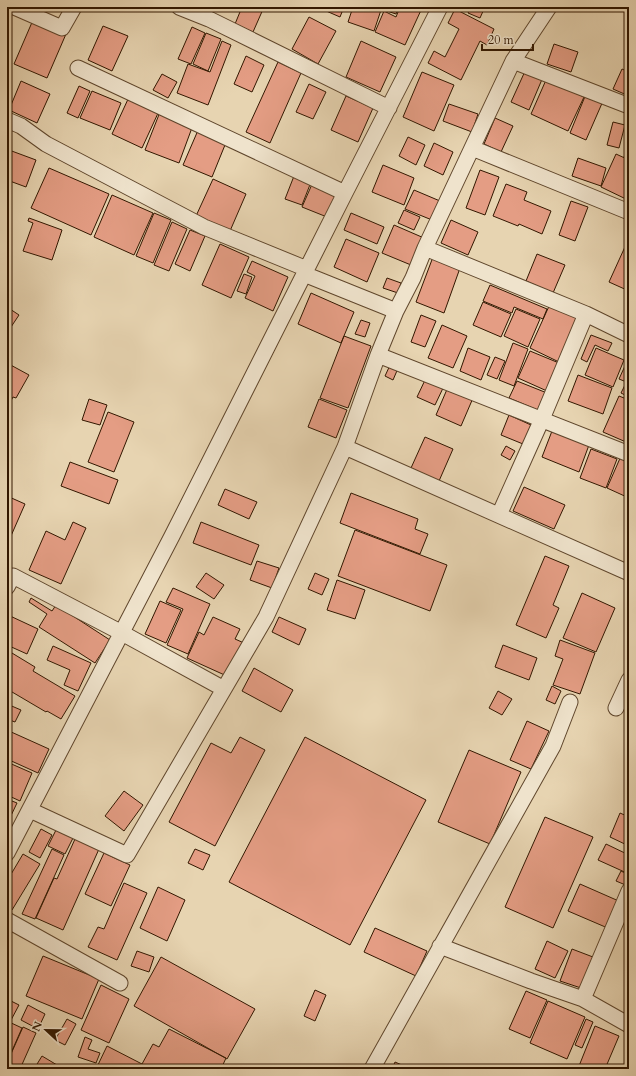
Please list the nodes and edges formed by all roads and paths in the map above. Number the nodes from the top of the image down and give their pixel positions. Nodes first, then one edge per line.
1 (14, 7) edge
2 (74, 7) edge
3 (179, 7) edge
4 (549, 7) edge
5 (437, 8) edge
6 (513, 60) junction
7 (78, 68) dead end
8 (629, 106) edge
9 (389, 108) junction
10 (7, 120) edge
11 (472, 148) junction
12 (345, 193) junction
13 (629, 212) edge
14 (425, 248) junction
15 (306, 271) junction
16 (396, 311) junction
17 (586, 314) junction
18 (629, 335) edge
19 (378, 355) junction
20 (542, 419) junction
21 (345, 447) junction
22 (629, 454) edge
23 (499, 515) junction
24 (629, 573) edge
25 (9, 579) edge
26 (122, 633) junction
27 (629, 680) edge
28 (224, 689) junction
29 (570, 702) dead end
30 (616, 708) dead end
31 (30, 810) junction
32 (7, 853) edge
33 (629, 891) edge
34 (626, 907) edge
35 (7, 920) edge
36 (440, 946) junction
37 (120, 983) dead end
38 (583, 999) junction
39 (629, 1024) edge
40 (372, 1069) edge

1 - 2 street
3 - 9 street
4 - 6 street
5 - 9 street
6 - 8 street
6 - 11 street
7 - 12 street
9 - 12 street
10 - 15 street
11 - 13 street
11 - 14 street
12 - 15 street
14 - 16 street
14 - 17 street
15 - 16 street
15 - 26 street
16 - 19 street
17 - 18 street
17 - 20 street
19 - 20 street
19 - 21 street
20 - 22 street
20 - 23 street
21 - 23 street
21 - 28 street
23 - 24 street
25 - 26 street
26 - 28 street
26 - 31 street
27 - 30 street
28 - 31 street
29 - 36 street
31 - 32 street
33 - 34 street
34 - 38 street
35 - 37 street
36 - 38 street
36 - 40 street
38 - 39 street

